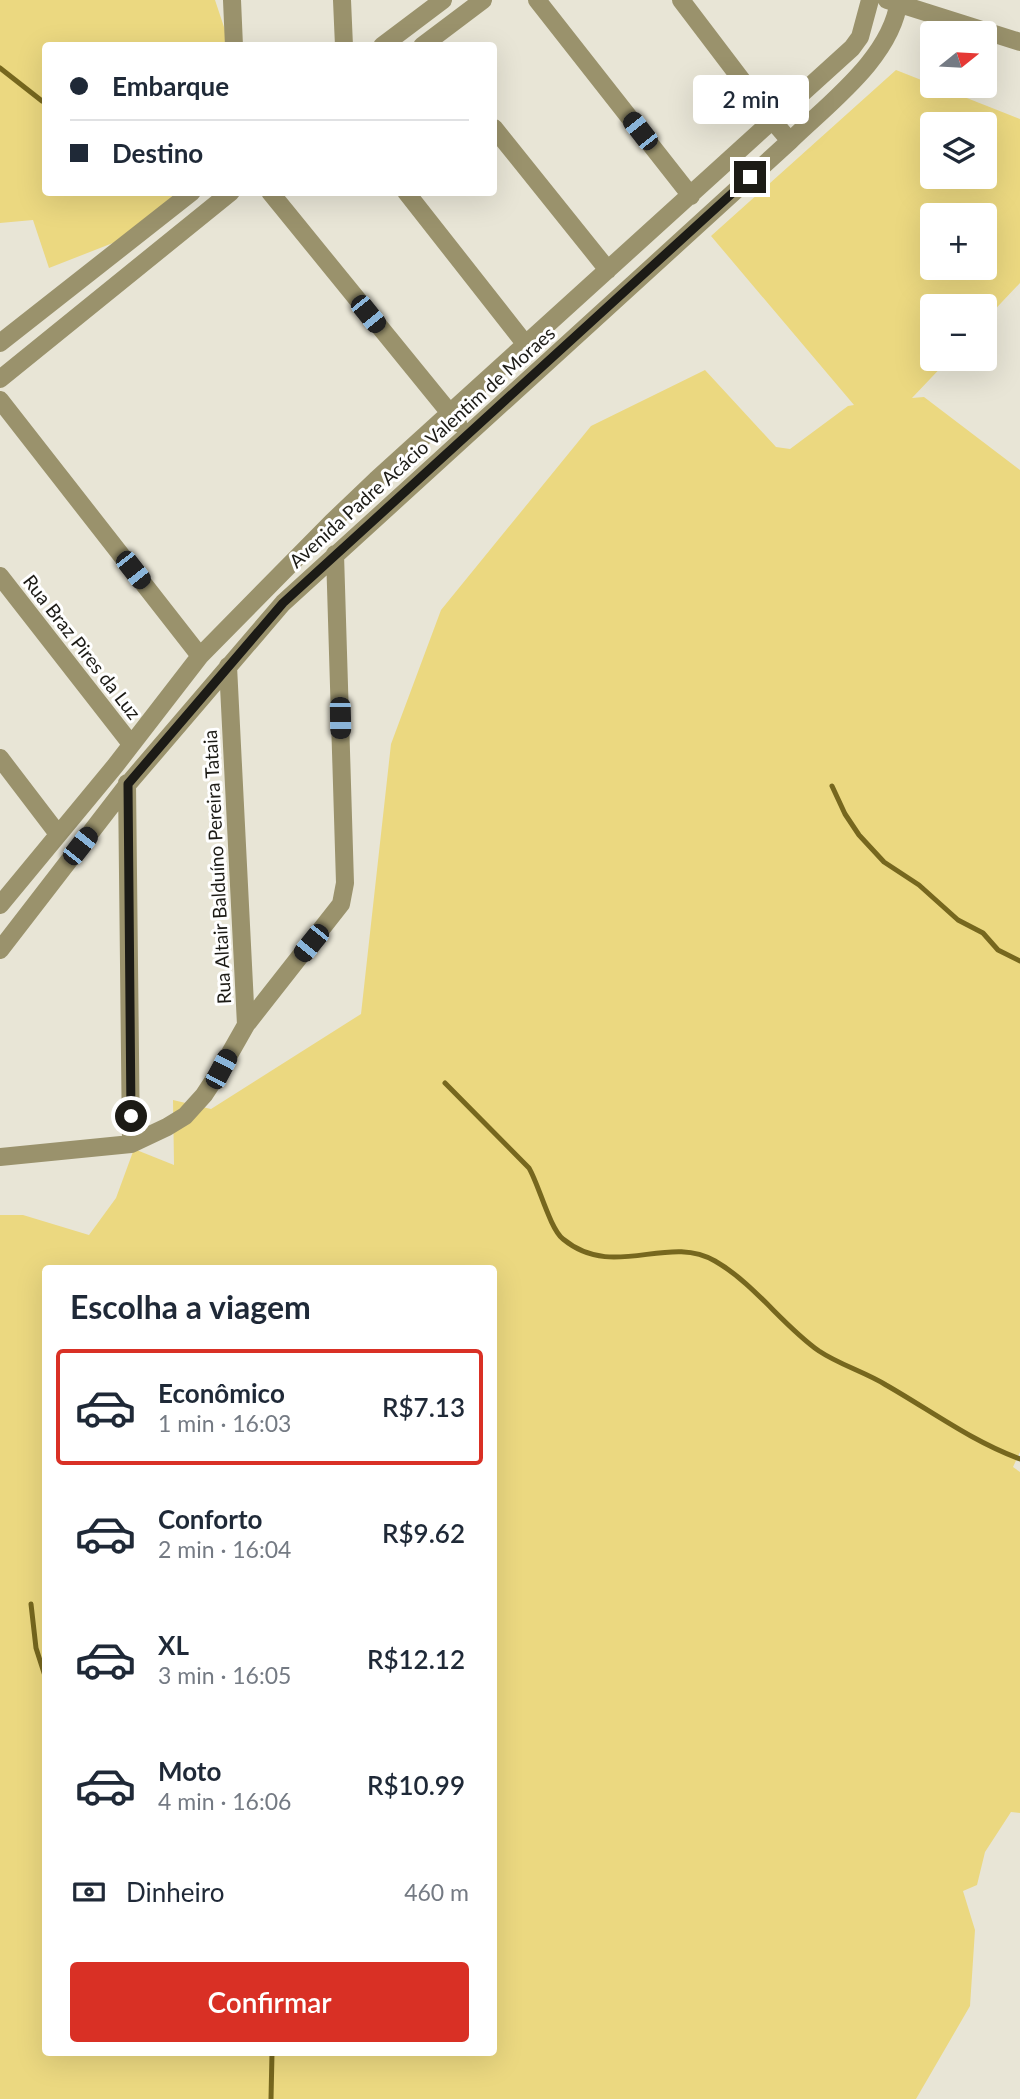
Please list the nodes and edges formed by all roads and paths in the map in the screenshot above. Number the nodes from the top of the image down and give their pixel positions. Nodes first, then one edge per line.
1 (232, 0) edge
2 (342, 0) edge
3 (443, 0) edge
4 (483, 0) edge
5 (537, 0) edge
6 (681, 0) edge
7 (870, 0) edge
8 (905, 3) edge
9 (412, 23) junction
10 (234, 42) edge
11 (344, 42) edge
12 (387, 42) edge
13 (423, 42) edge
14 (429, 42) edge
15 (1020, 42) edge
16 (772, 120) junction
17 (497, 132) edge
18 (790, 141) junction
19 (187, 196) edge
20 (226, 196) edge
21 (273, 196) edge
22 (409, 196) edge
23 (691, 196) junction
24 (608, 270) junction
25 (0, 343) edge
26 (527, 346) junction
27 (0, 379) edge
28 (0, 400) edge
29 (450, 415) junction
30 (467, 433) junction
31 (335, 554) junction
32 (0, 576) edge
33 (268, 586) junction
34 (283, 603) junction
35 (200, 656) junction
36 (228, 666) junction
37 (131, 744) junction
38 (0, 758) edge
39 (115, 766) junction
40 (128, 784) junction
41 (58, 834) junction
42 (0, 905) edge
43 (0, 950) edge
44 (246, 1025) junction
45 (131, 1144) junction
46 (0, 1157) edge

1 - 10 street
2 - 11 street
3 - 9 street
4 - 14 street
5 - 23 street
6 - 16 street
7 - 16 street, Avenida Padre Acácio Valentim de Moraes
8 - 15 street
8 - 18 street, Avenida Padre Acácio Valentim de Moraes
9 - 12 street
9 - 13 street
16 - 18 street
16 - 23 street, Avenida Padre Acácio Valentim de Moraes
17 - 24 street
18 - 30 street, Avenida Padre Acácio Valentim de Moraes
19 - 25 street
20 - 27 street
21 - 29 street
22 - 26 street
23 - 24 street, Avenida Padre Acácio Valentim de Moraes
24 - 26 street, Avenida Padre Acácio Valentim de Moraes
26 - 29 street, Avenida Padre Acácio Valentim de Moraes
28 - 35 street
29 - 30 street
29 - 33 street, Avenida Padre Acácio Valentim de Moraes
30 - 31 street, Avenida Padre Acácio Valentim de Moraes
31 - 34 street, Avenida Padre Acácio Valentim de Moraes
31 - 44 street
32 - 37 street, Rua Braz Pires da Luz
33 - 34 street
33 - 35 street, Avenida Padre Acácio Valentim de Moraes
34 - 36 street, Avenida Padre Acácio Valentim de Moraes
35 - 37 street, Avenida Padre Acácio Valentim de Moraes
36 - 40 street, Avenida Padre Acácio Valentim de Moraes
36 - 44 street, Rua Altair Balduíno Pereira Tataia
37 - 39 street, Avenida Padre Acácio Valentim de Moraes
38 - 41 street
39 - 40 street
39 - 41 street, Avenida Padre Acácio Valentim de Moraes
40 - 43 street, Avenida Padre Acácio Valentim de Moraes
40 - 45 street
41 - 42 street, Avenida Padre Acácio Valentim de Moraes
44 - 45 street
45 - 46 street

